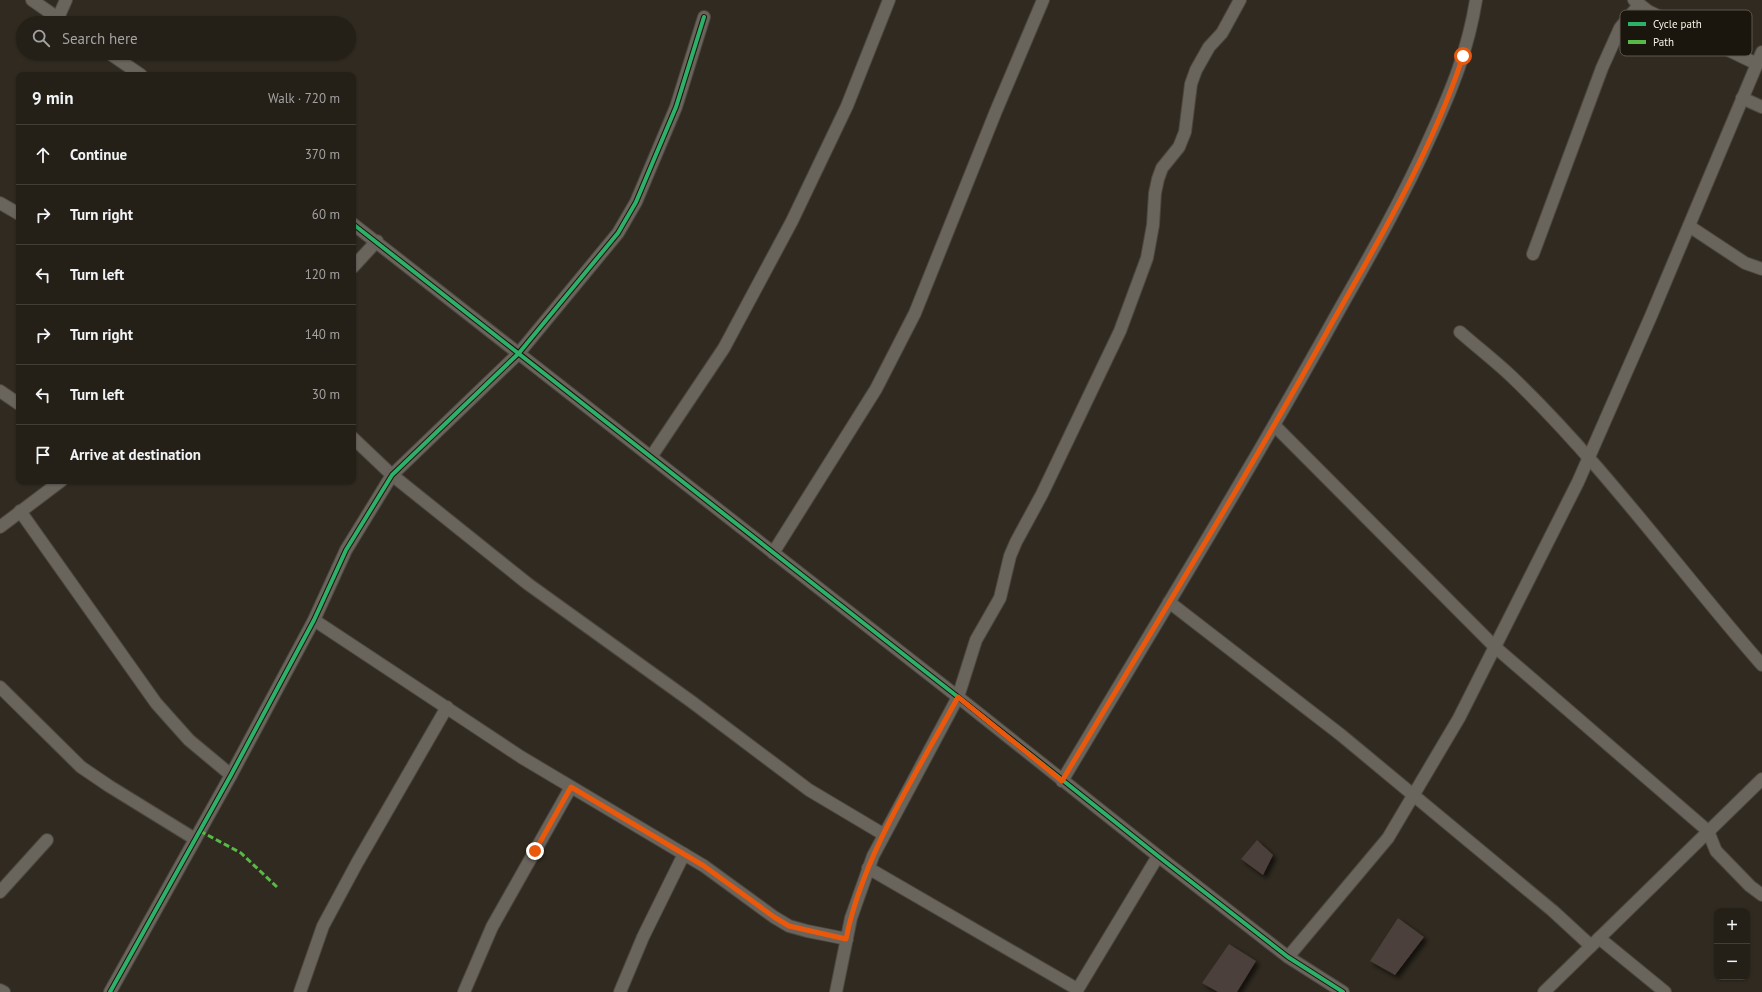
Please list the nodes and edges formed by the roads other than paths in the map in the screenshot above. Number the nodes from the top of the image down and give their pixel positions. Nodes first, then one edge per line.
1 (32, 0) edge
2 (66, 0) edge
3 (889, 0) edge
4 (1043, 0) edge
5 (1240, 0) edge
6 (1476, 0) edge
7 (1636, 2) edge
8 (1647, 10) edge
9 (56, 16) edge
10 (63, 16) edge
11 (704, 17) dead end
12 (1620, 28) edge
13 (1762, 52) edge
14 (1741, 56) edge
15 (119, 60) edge
16 (1757, 64) junction
17 (136, 72) edge
18 (1742, 98) junction
19 (1762, 107) edge
20 (0, 202) edge
21 (16, 212) edge
22 (356, 226) edge
23 (1689, 226) junction
24 (377, 241) junction
25 (1533, 254) dead end
26 (356, 264) edge
27 (1762, 269) edge
28 (1460, 332) dead end
29 (519, 353) junction
30 (0, 391) edge
31 (16, 402) edge
32 (1274, 425) junction
33 (356, 441) edge
34 (651, 457) junction
35 (1588, 458) junction
36 (392, 476) junction
37 (57, 484) edge
38 (20, 511) junction
39 (0, 527) edge
40 (773, 553) junction
41 (1169, 602) junction
42 (314, 620) junction
43 (1495, 647) junction
44 (1762, 665) edge
45 (0, 687) edge
46 (958, 697) junction
47 (447, 707) junction
48 (231, 775) junction
49 (1762, 778) edge
50 (1062, 781) junction
51 (571, 787) junction
52 (1413, 796) junction
53 (1708, 831) junction
54 (883, 834) junction
55 (195, 839) junction
56 (48, 840) dead end
57 (684, 854) junction
58 (1158, 856) junction
59 (868, 868) junction
60 (0, 892) edge
61 (1762, 895) edge
62 (846, 939) junction
63 (1595, 942) junction
64 (1288, 957) junction
65 (0, 990) edge
66 (1076, 990) edge
67 (4, 992) edge
68 (110, 992) edge
69 (300, 992) edge
70 (464, 992) edge
71 (620, 992) edge
72 (836, 992) edge
73 (1343, 992) edge
74 (1544, 992) edge
75 (1665, 992) edge

1 - 9 street
2 - 10 street
3 - 34 street
4 - 40 street
5 - 46 street
6 - 32 street
7 - 8 street
11 - 29 street
12 - 25 street
13 - 16 street
14 - 16 street
15 - 17 street
16 - 18 street
18 - 19 street
18 - 23 street
20 - 21 street
22 - 24 street
23 - 27 street
23 - 35 street
24 - 26 street
24 - 29 street
28 - 35 street
29 - 34 street
29 - 36 street
30 - 31 street
32 - 41 street
32 - 43 street
33 - 36 street
34 - 40 street
35 - 43 street
35 - 44 street
36 - 42 street
36 - 54 street
37 - 38 street
38 - 39 street
38 - 48 street
40 - 46 street
41 - 50 street
41 - 52 street
42 - 47 street
42 - 48 street
43 - 52 street
43 - 53 street
45 - 55 street
46 - 50 street
46 - 54 street
47 - 51 street
47 - 69 street
48 - 55 street
49 - 53 street
50 - 58 street
51 - 57 street
51 - 70 street
52 - 63 street
52 - 64 street
53 - 61 street
53 - 63 street
54 - 59 street
55 - 68 street
56 - 60 street
57 - 62 street
57 - 71 street
58 - 64 street
58 - 66 street
59 - 62 street
59 - 66 street
62 - 72 street
63 - 74 street
63 - 75 street
64 - 73 street
65 - 67 street

